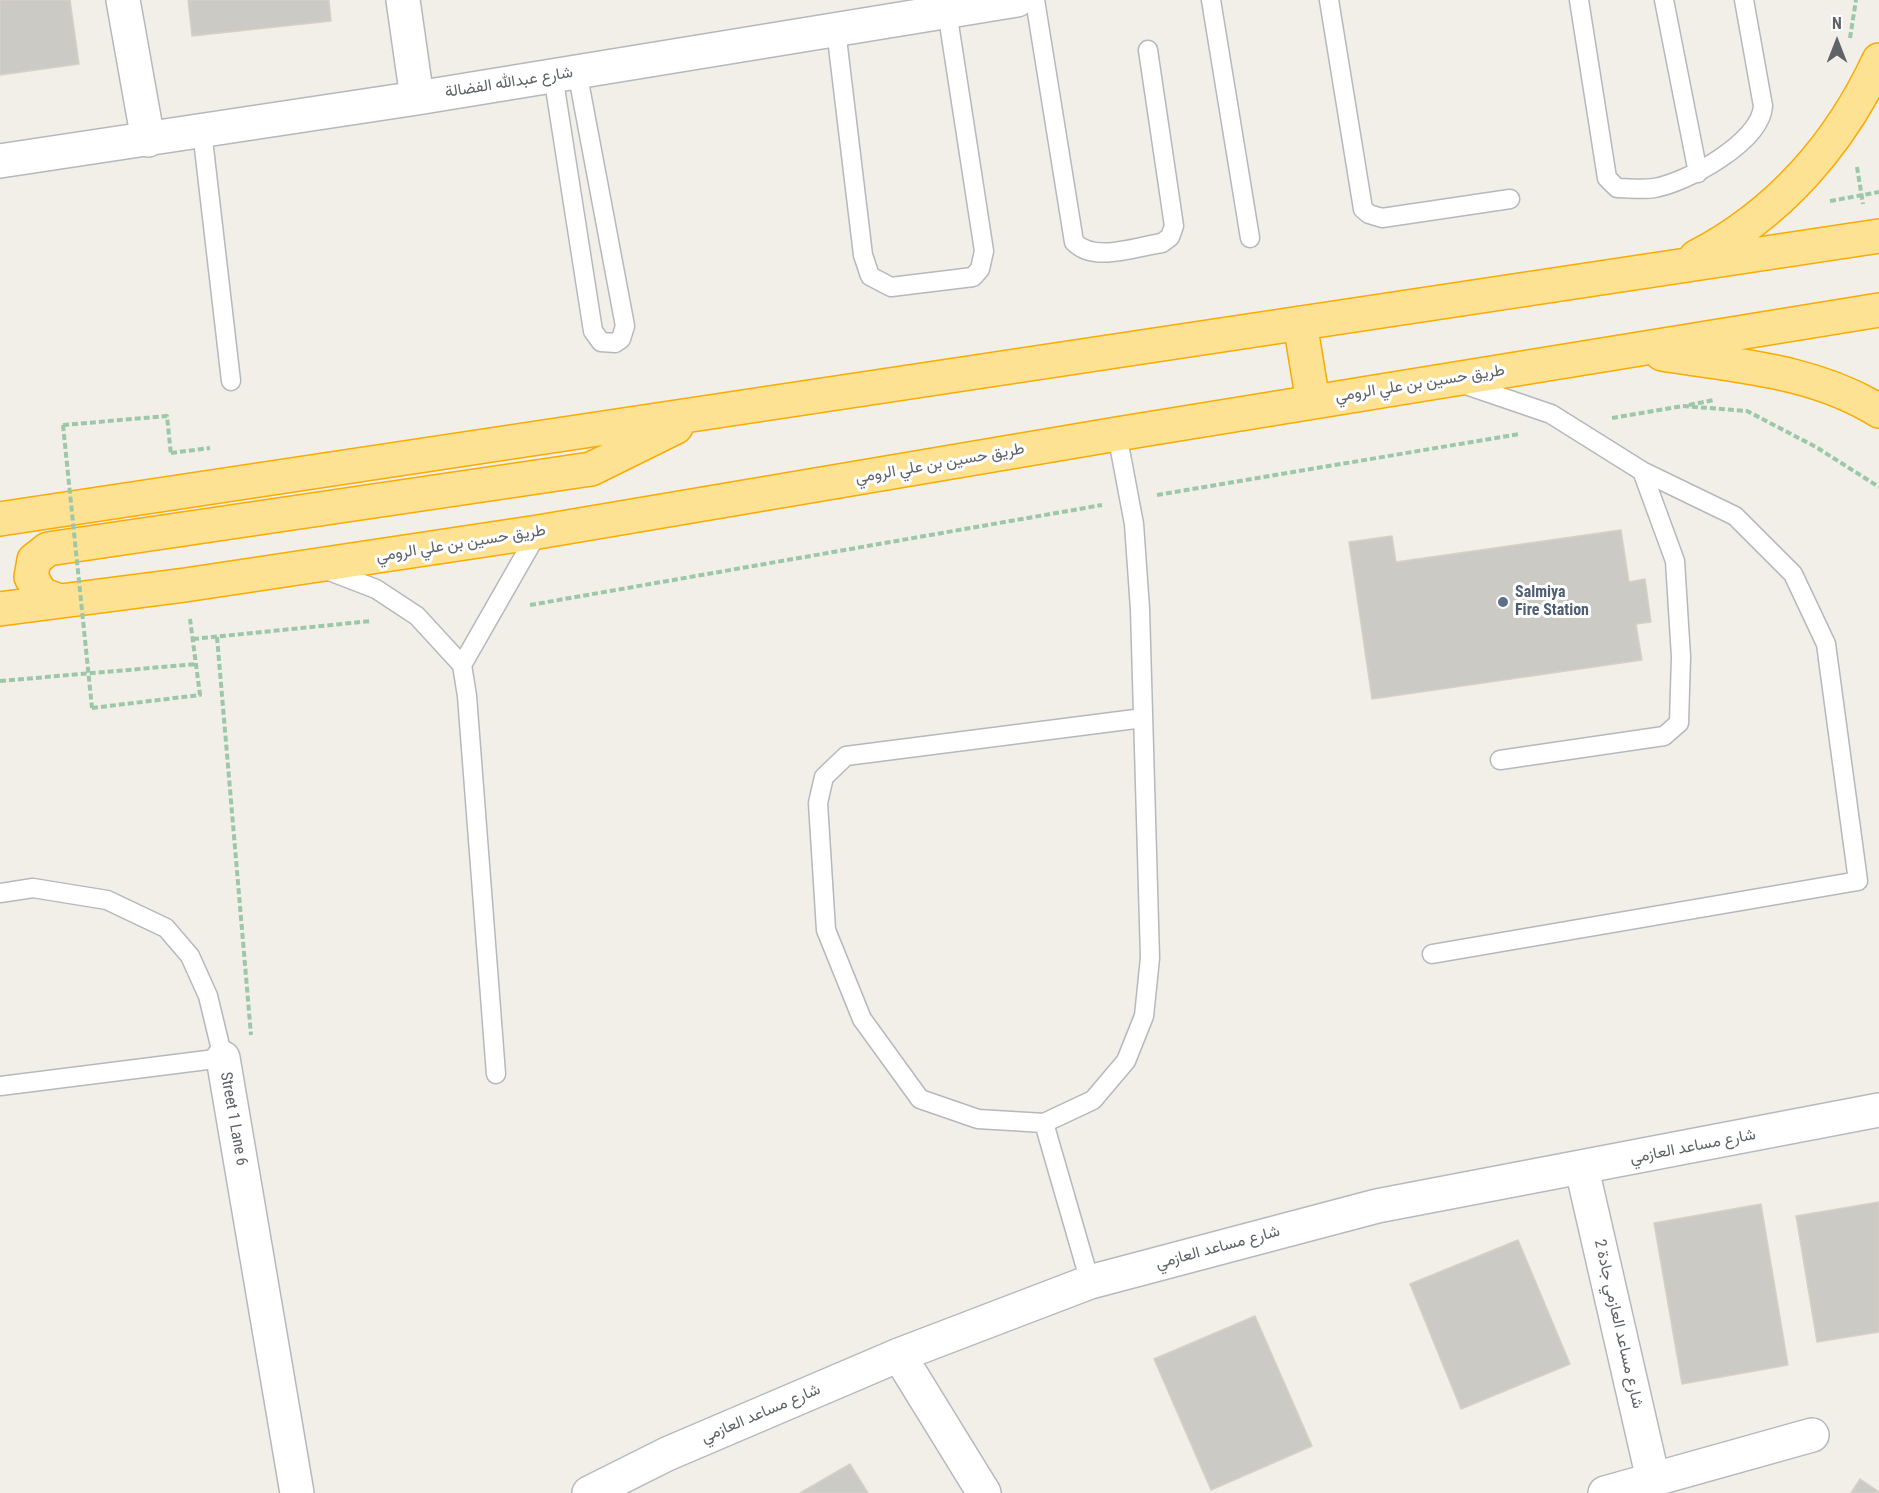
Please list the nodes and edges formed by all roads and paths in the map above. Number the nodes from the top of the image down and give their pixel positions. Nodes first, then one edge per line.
1 (123, 0) edge
2 (403, 0) edge
3 (1017, 0) edge
4 (1035, 0) edge
5 (1212, 0) edge
6 (1329, 0) edge
7 (1580, 0) edge
8 (1664, 0) edge
9 (1744, 0) edge
10 (1856, 0) edge
11 (947, 11) junction
12 (836, 30) junction
13 (1849, 41) dead end
14 (1148, 50) dead end
15 (1879, 60) edge
16 (565, 73) junction
17 (417, 98) junction
18 (1848, 118) junction
19 (202, 131) junction
20 (148, 140) junction
21 (0, 160) edge
22 (1698, 173) junction
23 (1510, 200) dead end
24 (1874, 237) edge
25 (1250, 238) dead end
26 (1678, 266) junction
27 (1879, 310) edge
28 (1300, 323) junction
29 (1634, 349) junction
30 (1450, 379) junction
31 (231, 381) dead end
32 (1313, 402) junction
33 (1879, 411) edge
34 (704, 413) junction
35 (167, 416) dead end
36 (1571, 426) junction
37 (1118, 434) junction
38 (218, 447) dead end
39 (171, 453) dead end
40 (1642, 471) junction
41 (1879, 487) edge
42 (1130, 500) junction
43 (0, 519) edge
44 (538, 532) junction
45 (314, 566) junction
46 (185, 585) junction
47 (57, 600) junction
48 (0, 609) edge
49 (495, 611) junction
50 (417, 616) junction
51 (217, 637) junction
52 (192, 639) junction
53 (197, 664) junction
54 (462, 665) junction
55 (0, 681) edge
56 (1143, 718) junction
57 (1500, 760) dead end
58 (0, 893) edge
59 (1432, 954) dead end
60 (223, 1058) junction
61 (496, 1074) dead end
62 (0, 1086) edge
63 (1879, 1110) edge
64 (1044, 1123) junction
65 (1582, 1169) junction
66 (1090, 1282) junction
67 (899, 1355) junction
68 (1812, 1435) dead end
69 (1653, 1479) junction
70 (297, 1493) edge
71 (589, 1493) edge
72 (984, 1493) edge
73 (1605, 1493) edge

1 - 20 street
2 - 17 street
3 - 11 street, شارع عبدالله الفضالة
4 - 14 lane
5 - 25 lane
6 - 23 lane
7 - 22 lane
8 - 22 lane
9 - 22 lane
10 - 13 path
11 - 12 street, شارع عبدالله الفضالة
11 - 12 lane
12 - 16 street, شارع عبدالله الفضالة
15 - 18 highway
16 - 16 lane
16 - 17 street, شارع عبدالله الفضالة
17 - 19 street, شارع عبدالله الفضالة
18 - 24 path
18 - 26 highway
19 - 20 street, شارع عبدالله الفضالة
19 - 31 lane
20 - 21 street, شارع عبدالله الفضالة
24 - 26 highway
26 - 28 highway
27 - 29 highway, طريق حسين بن علي الرومي
28 - 32 highway
28 - 34 highway
29 - 30 highway, طريق حسين بن علي الرومي
29 - 33 highway
30 - 32 highway, طريق حسين بن علي الرومي
30 - 36 lane
32 - 37 highway, طريق حسين بن علي الرومي
34 - 43 highway
34 - 47 highway
35 - 53 path, bridge
36 - 40 lane
36 - 41 path
36 - 42 path
37 - 42 lane
37 - 44 highway, طريق حسين بن علي الرومي
38 - 39 path
40 - 57 lane
40 - 59 lane
42 - 49 path
42 - 56 lane
44 - 45 highway, طريق حسين بن علي الرومي
44 - 49 lane
45 - 46 highway, طريق حسين بن علي الرومي
45 - 50 lane
46 - 47 highway, طريق حسين بن علي الرومي
46 - 52 path
47 - 48 highway, طريق حسين بن علي الرومي
49 - 54 lane
50 - 51 path
50 - 54 lane
51 - 52 path
51 - 60 path
52 - 53 path
53 - 55 path
54 - 61 lane
56 - 64 lane
56 - 64 lane
58 - 60 lane, Street 1 Lane 6
60 - 62 lane
60 - 70 street, Street 1 Lane 6
63 - 65 street, شارع مساعد العازمي
64 - 66 lane
65 - 66 street, شارع مساعد العازمي
65 - 69 street, شارع مساعد العازمي جادة 2
66 - 67 street, شارع مساعد العازمي
67 - 71 street, شارع مساعد العازمي
67 - 72 street
68 - 69 street
69 - 73 street

